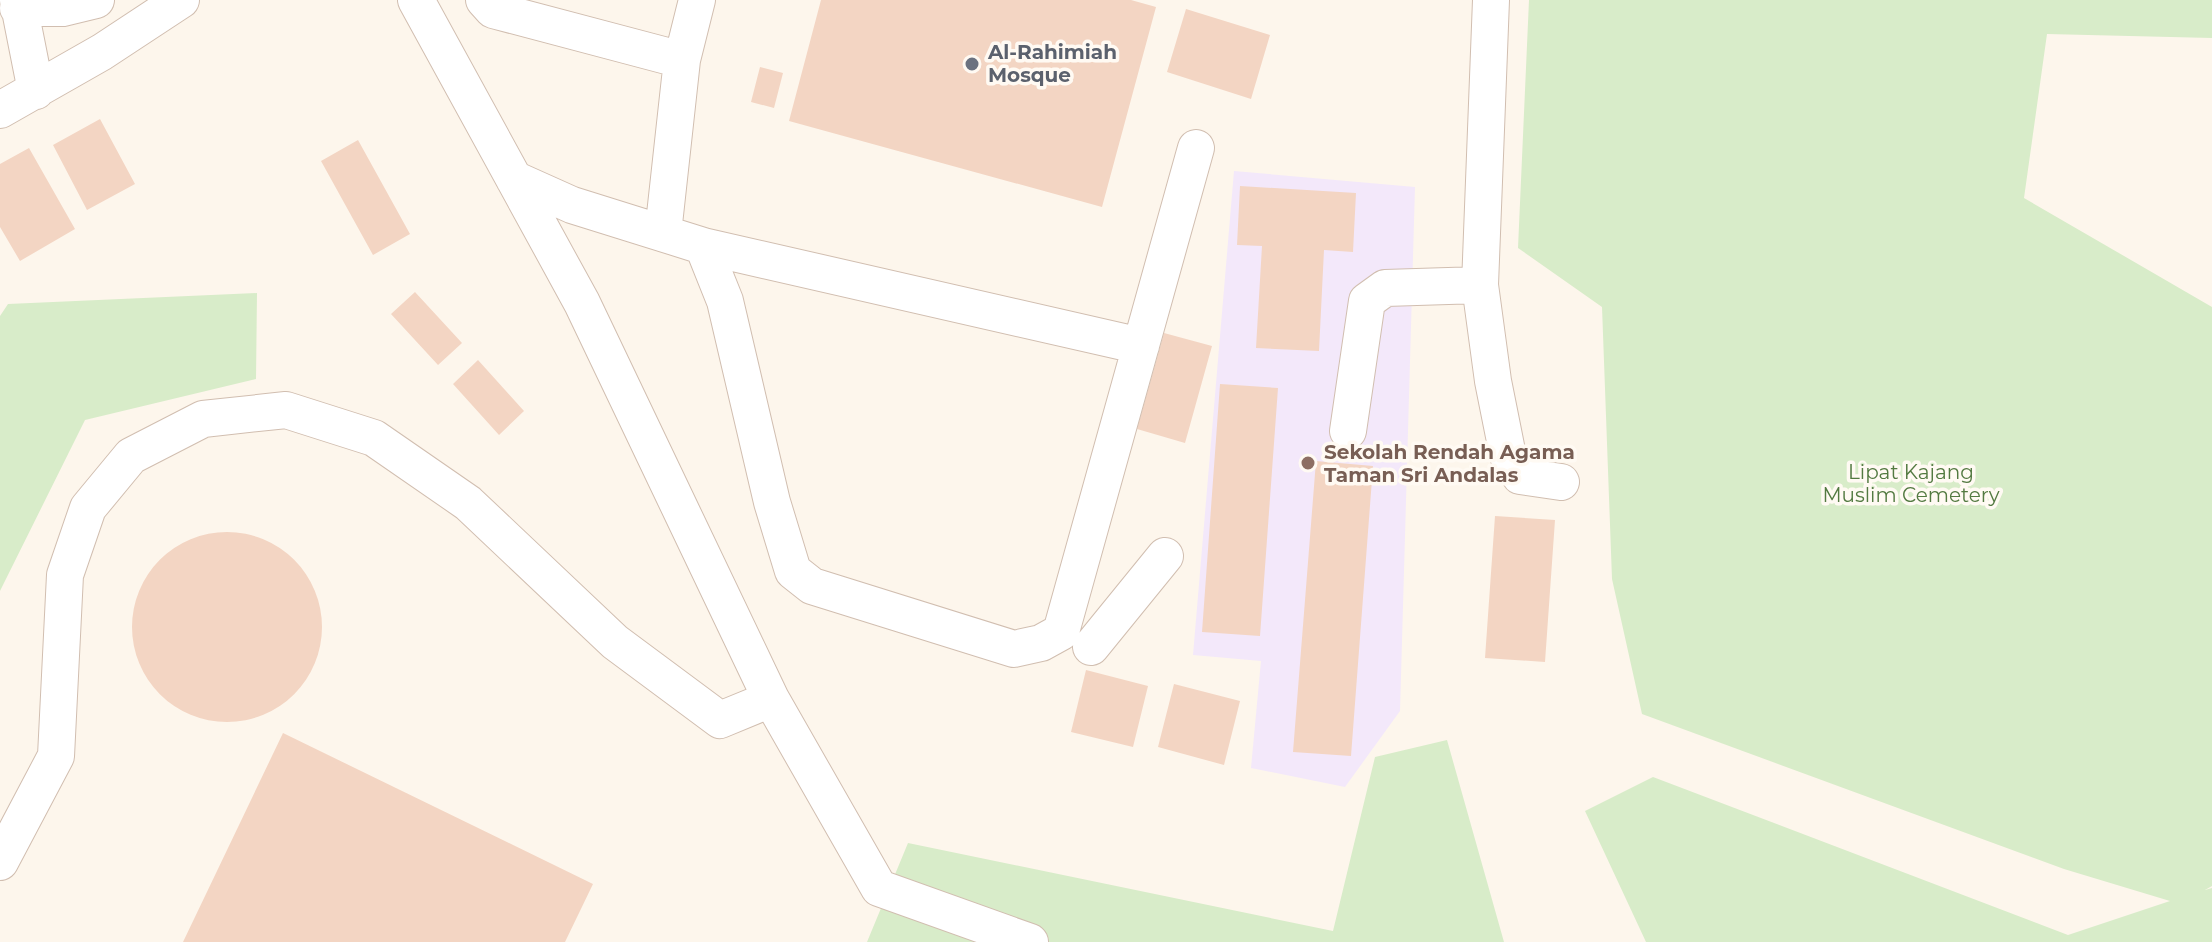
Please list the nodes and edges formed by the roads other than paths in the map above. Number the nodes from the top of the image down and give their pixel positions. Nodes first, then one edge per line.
1 (96, 0) edge
2 (181, 0) edge
3 (416, 0) edge
4 (484, 0) edge
5 (697, 0) edge
6 (1491, 0) edge
7 (18, 4) edge
8 (682, 60) junction
9 (36, 91) junction
10 (0, 110) edge
11 (1196, 148) dead end
12 (514, 179) junction
13 (663, 233) junction
14 (703, 246) junction
15 (1480, 285) junction
16 (1141, 346) junction
17 (1348, 431) dead end
18 (1561, 482) dead end
19 (1165, 556) dead end
20 (1091, 647) dead end
21 (771, 699) junction
22 (0, 862) edge
23 (1030, 942) edge

1 - 7 street
2 - 9 street
3 - 12 street
4 - 8 street
5 - 8 street
6 - 15 street
7 - 9 street
8 - 13 street
9 - 10 street
11 - 16 street
12 - 13 street
12 - 21 street
13 - 14 street
14 - 16 street
14 - 16 street
15 - 17 street
15 - 18 street
19 - 20 street
21 - 22 street
21 - 23 street

